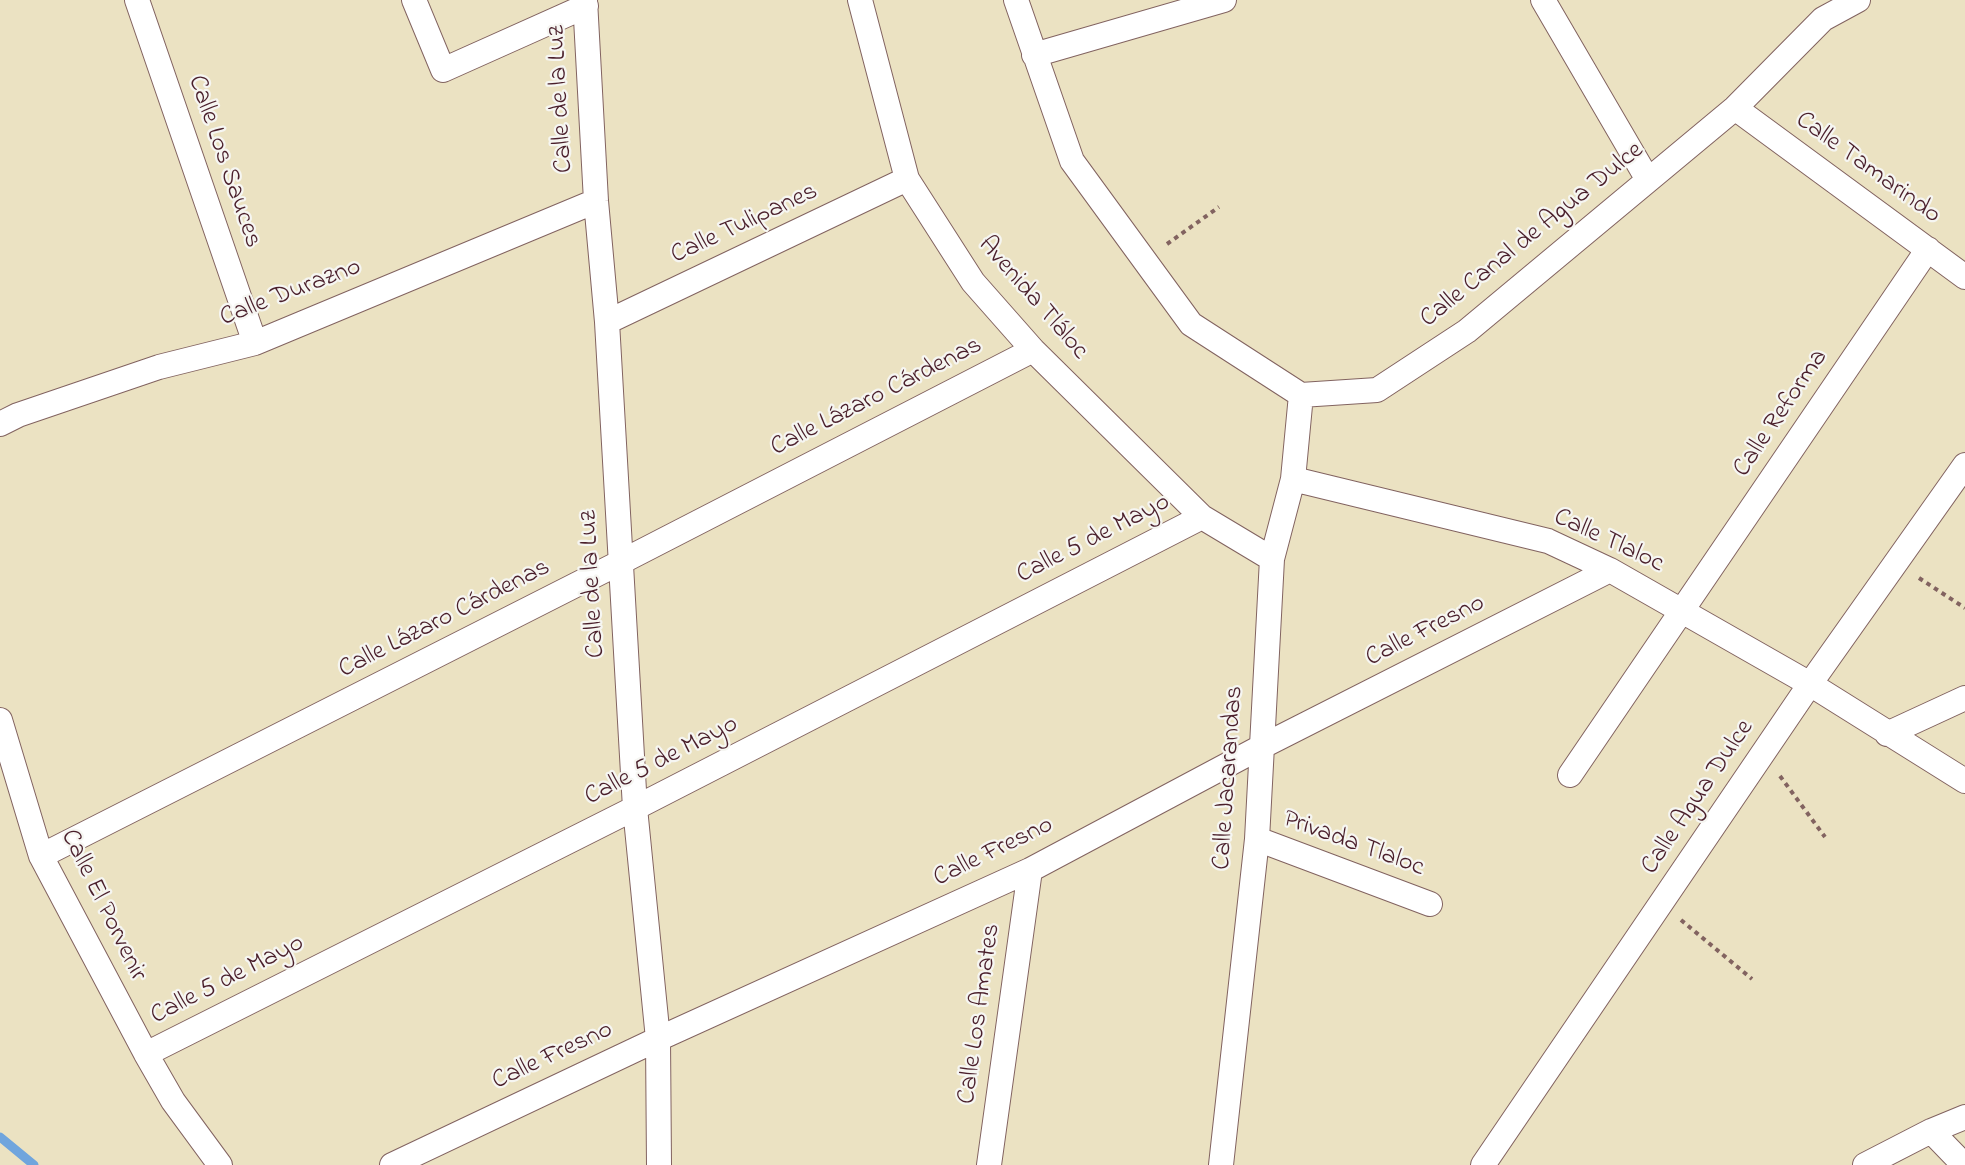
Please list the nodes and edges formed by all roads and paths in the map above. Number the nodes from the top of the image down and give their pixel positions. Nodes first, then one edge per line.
1 (137, 0) edge
2 (414, 0) edge
3 (860, 0) edge
4 (1016, 0) edge
5 (1224, 0) edge
6 (1543, 0) edge
7 (1858, 0) edge
8 (585, 3) edge
9 (1034, 55) junction
10 (1735, 108) junction
11 (908, 179) junction
12 (1648, 180) junction
13 (596, 201) junction
14 (1219, 207) dead end
15 (1928, 249) junction
16 (1144, 260) junction
17 (1965, 277) edge
18 (607, 322) junction
19 (255, 343) junction
20 (1033, 350) junction
21 (1300, 396) junction
22 (0, 424) edge
23 (1965, 465) edge
24 (1293, 479) junction
25 (1202, 517) junction
26 (1272, 559) junction
27 (621, 562) junction
28 (1896, 564) junction
29 (1610, 570) junction
30 (1965, 608) edge
31 (1683, 611) junction
32 (1810, 684) junction
33 (1965, 698) edge
34 (0, 720) edge
35 (1887, 734) junction
36 (1261, 747) junction
37 (1765, 753) junction
38 (1570, 775) dead end
39 (1965, 781) edge
40 (635, 808) junction
41 (1825, 837) dead end
42 (1257, 839) junction
43 (41, 856) junction
44 (1030, 870) junction
45 (1430, 903) dead end
46 (1661, 904) junction
47 (1752, 979) dead end
48 (658, 1040) junction
49 (146, 1054) junction
50 (1965, 1117) edge
51 (1931, 1131) junction
52 (220, 1165) edge
53 (392, 1165) edge
54 (658, 1165) edge
55 (989, 1165) edge
56 (1221, 1165) edge
57 (1483, 1165) edge
58 (1866, 1165) edge
59 (1964, 1165) edge

1 - 19 street, Calle Los Sauces
2 - 8 street
3 - 11 street, Avenida Tláloc
4 - 9 street
5 - 9 street
6 - 12 street
7 - 10 street, Calle Canal de Agua Dulce
8 - 13 street, Calle de la Luz
9 - 16 street
10 - 12 street, Calle Canal de Agua Dulce
10 - 15 street, Calle Tamarindo
11 - 18 street, Calle Tulipanes
11 - 20 street, Avenida Tláloc
12 - 21 street, Calle Canal de Agua Dulce
13 - 18 street, Calle de la Luz
13 - 19 street, Calle Durazno
14 - 16 path
15 - 17 street, Calle Tamarindo
15 - 31 street, Calle Reforma
16 - 21 street
18 - 27 street, Calle de la Luz
19 - 22 street, Calle Durazno
20 - 25 street, Avenida Tláloc
20 - 27 street, Calle Lázaro Cárdenas
21 - 24 street, Calle Jacarandas
23 - 28 street, Calle Agua Dulce
24 - 26 street, Calle Jacarandas
24 - 29 street, Calle Tlaloc
25 - 26 street, Avenida Tláloc
25 - 40 street, Calle 5 de Mayo
26 - 36 street, Calle Jacarandas
27 - 40 street, Calle de la Luz
27 - 43 street, Calle Lázaro Cárdenas
28 - 30 path
28 - 32 street, Calle Agua Dulce
29 - 31 street, Calle Tlaloc
29 - 36 street, Calle Fresno
31 - 32 street, Calle Tlaloc
31 - 38 street, Calle Reforma
32 - 35 street
32 - 37 street, Calle Agua Dulce
33 - 35 street
34 - 43 street, Calle El Porvenir
35 - 39 street
36 - 42 street, Calle Jacarandas
36 - 44 street, Calle Fresno
37 - 41 path
37 - 46 street, Calle Agua Dulce
40 - 48 street, Calle de la Luz
40 - 49 street, Calle 5 de Mayo
42 - 45 street, Privada Tlaloc
42 - 56 street, Calle Jacarandas
43 - 49 street, Calle El Porvenir
44 - 48 street, Calle Fresno
44 - 55 street, Calle Los Amates
46 - 47 path
46 - 57 street, Calle Agua Dulce
48 - 53 street, Calle Fresno
48 - 54 street, Calle de la Luz
49 - 52 street, Calle El Porvenir
50 - 51 street
51 - 58 street
51 - 59 street

